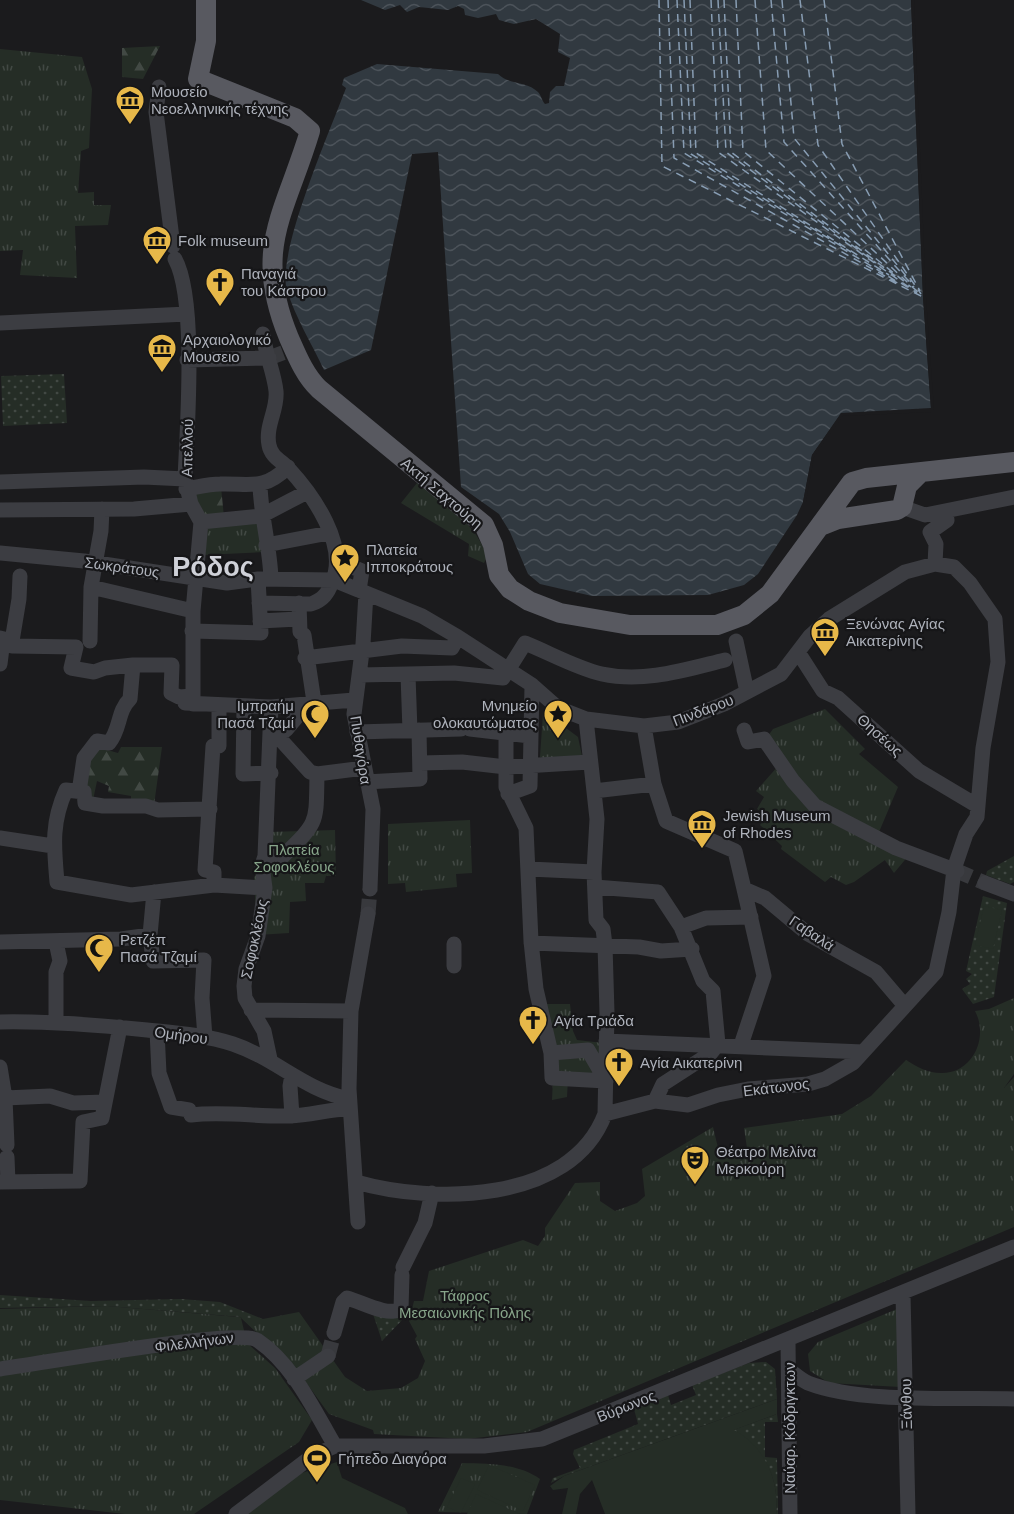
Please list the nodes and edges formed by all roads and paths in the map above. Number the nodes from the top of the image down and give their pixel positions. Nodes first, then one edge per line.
1 (206, 1) edge
2 (159, 87) dead end
3 (187, 314) junction
4 (0, 323) edge
5 (262, 334) dead end
6 (268, 358) junction
7 (187, 360) junction
8 (1014, 462) edge
9 (288, 467) junction
10 (921, 472) junction
11 (0, 482) edge
12 (260, 485) junction
13 (188, 491) junction
14 (307, 492) junction
15 (1014, 497) edge
16 (902, 507) junction
17 (102, 509) junction
18 (0, 510) edge
19 (946, 513) junction
20 (261, 516) junction
21 (201, 522) junction
22 (823, 525) junction
23 (329, 533) junction
24 (266, 544) junction
25 (0, 553) edge
26 (338, 557) junction
27 (96, 563) junction
28 (21, 564) junction
29 (935, 564) junction
30 (197, 577) junction
31 (264, 579) junction
32 (334, 580) junction
33 (91, 587) junction
34 (363, 592) junction
35 (259, 603) junction
36 (193, 611) junction
37 (298, 611) junction
38 (261, 627) junction
39 (192, 631) junction
40 (458, 637) junction
41 (5, 639) edge
42 (90, 641) dead end
43 (732, 645) junction
44 (361, 652) junction
45 (798, 652) junction
46 (305, 658) junction
47 (0, 664) edge
48 (133, 665) junction
49 (508, 670) junction
50 (360, 675) junction
51 (408, 675) junction
52 (532, 685) junction
53 (747, 692) junction
54 (193, 700) junction
55 (354, 700) junction
56 (166, 702) dead end
57 (310, 704) junction
58 (219, 705) junction
59 (244, 707) junction
60 (271, 707) junction
61 (586, 719) junction
62 (625, 723) junction
63 (644, 726) junction
64 (271, 729) junction
65 (414, 730) junction
66 (744, 730) dead end
67 (357, 732) junction
68 (506, 732) junction
69 (530, 736) junction
70 (586, 737) junction
71 (590, 762) junction
72 (420, 763) junction
73 (529, 765) junction
74 (506, 767) junction
75 (271, 773) junction
76 (317, 774) junction
77 (365, 775) junction
78 (654, 784) junction
79 (72, 791) junction
80 (594, 791) junction
81 (508, 794) junction
82 (976, 805) junction
83 (210, 809) junction
84 (0, 838) edge
85 (53, 846) junction
86 (265, 856) junction
87 (529, 869) junction
88 (956, 870) junction
89 (594, 880) junction
90 (985, 883) tunnel mouth
91 (214, 885) junction
92 (265, 888) junction
93 (370, 889) tunnel mouth
94 (744, 889) junction
95 (154, 892) junction
96 (1011, 893) edge
97 (368, 914) tunnel mouth
98 (751, 917) junction
99 (681, 927) junction
100 (150, 935) junction
101 (0, 942) edge
102 (56, 942) junction
103 (531, 943) junction
104 (454, 944) dead end
105 (605, 945) junction
106 (692, 949) junction
107 (454, 966) dead end
108 (905, 1006) junction
109 (251, 1010) junction
110 (351, 1011) junction
111 (56, 1021) junction
112 (0, 1022) edge
113 (120, 1027) junction
114 (157, 1031) junction
115 (205, 1037) junction
116 (606, 1041) junction
117 (718, 1044) junction
118 (741, 1045) junction
119 (863, 1052) junction
120 (551, 1053) junction
121 (270, 1059) junction
122 (0, 1067) edge
123 (292, 1076) junction
124 (606, 1081) junction
125 (5, 1098) junction
126 (656, 1101) junction
127 (105, 1102) junction
128 (349, 1104) junction
129 (605, 1114) junction
130 (292, 1116) junction
131 (4, 1182) edge
132 (356, 1182) junction
133 (432, 1193) junction
134 (358, 1222) dead end
135 (1014, 1247) edge
136 (903, 1294) junction
137 (334, 1333) tunnel mouth
138 (788, 1341) junction
139 (328, 1356) tunnel mouth
140 (0, 1369) edge
141 (789, 1370) junction
142 (297, 1377) junction
143 (906, 1398) junction
144 (1014, 1399) edge
145 (335, 1446) junction
146 (236, 1514) edge
147 (790, 1514) edge
148 (908, 1514) edge

1 - 43 main road, Ακτή Σαχτούρη
2 - 3 street, Απελλού
3 - 4 street
3 - 7 street, Απελλού
5 - 6 street
6 - 7 street
6 - 9 street
7 - 13 street, Απελλού
8 - 10 main road, Ακτή Σαχτούρη
9 - 12 street
9 - 14 street
10 - 16 main road
10 - 22 main road, Ακτή Σαχτούρη
11 - 13 street
12 - 13 street
12 - 20 street
13 - 17 street
13 - 21 street
14 - 20 street
14 - 23 street
15 - 19 street
16 - 19 street
16 - 22 main road
17 - 18 street
17 - 27 street
19 - 29 street
20 - 21 street
20 - 24 street
21 - 30 street
22 - 43 main road, Ακτή Σαχτούρη
23 - 24 street
23 - 26 street
24 - 31 street
25 - 28 street, Σωκράτους
26 - 32 street
26 - 34 street, Πυθαγόρα
27 - 28 street, Σωκράτους
27 - 30 street, Σωκράτους
27 - 33 street
28 - 41 street
29 - 45 street, Πινδάρου
29 - 82 street, Εκάτωνος
30 - 31 street, Σωκράτους
30 - 36 street
31 - 32 street, Σωκράτους
31 - 35 street
32 - 34 street, Σωκράτους
32 - 37 street
33 - 36 street
33 - 42 street
34 - 40 street, Σωκράτους
34 - 44 street, Πυθαγόρα
35 - 37 street
35 - 38 street
36 - 39 street
37 - 38 street
37 - 46 street
38 - 39 street
39 - 54 street
40 - 44 street
40 - 49 street, Πινδάρου
41 - 47 street
41 - 48 street
43 - 49 street
43 - 53 street
44 - 46 street
44 - 50 street, Πυθαγόρα
45 - 53 street, Πινδάρου
45 - 82 street, Θησέως
46 - 57 street
48 - 54 street
48 - 79 street
49 - 51 street
49 - 52 street, Πινδάρου
50 - 51 street
50 - 55 street, Πυθαγόρα
51 - 65 street
52 - 61 street, Πινδάρου
52 - 69 street
53 - 63 street, Πινδάρου
54 - 56 street
54 - 58 street
55 - 57 street
55 - 67 street, Πυθαγόρα
57 - 60 street
57 - 64 street
58 - 59 street
58 - 83 street
59 - 60 street
59 - 75 street
60 - 64 street, Σοφοκλέους
61 - 62 street, Πινδάρου
61 - 70 street
62 - 63 street, Πινδάρου
62 - 70 street
63 - 78 street
64 - 75 street, Σοφοκλέους
64 - 76 street
65 - 67 street
65 - 68 street
65 - 72 street
66 - 88 street
67 - 77 street, Πυθαγόρα
68 - 69 street
68 - 74 street
69 - 73 street
70 - 71 street
71 - 73 street
71 - 80 street
72 - 74 street
72 - 77 street
73 - 74 street
73 - 81 street
74 - 81 street
75 - 86 street, Σοφοκλέους
76 - 77 street
76 - 86 street
77 - 93 street, Πυθαγόρα
78 - 80 street
78 - 94 street
79 - 83 street
79 - 85 street
80 - 89 street
81 - 87 street
82 - 88 street, Εκάτωνος
83 - 91 street
84 - 85 street
85 - 95 street
86 - 92 street, Σοφοκλέους
87 - 89 street
87 - 103 street
88 - 108 street, Εκάτωνος
89 - 99 street
89 - 105 street
90 - 96 street
91 - 92 street
91 - 95 street
92 - 109 street, Σοφοκλέους
94 - 98 street
94 - 108 street, Γαβαλά
95 - 100 street
97 - 110 street
98 - 99 street
98 - 118 street
99 - 106 street
100 - 102 street
100 - 115 street
101 - 102 street
102 - 111 street
103 - 105 street
103 - 120 street
104 - 107 street
105 - 106 street
105 - 116 street
106 - 117 street
108 - 119 street, Εκάτωνος
109 - 110 street
109 - 121 street, Σοφοκλέους
110 - 128 street
111 - 112 street, Ομήρου
111 - 113 street, Ομήρου
113 - 114 street, Ομήρου
113 - 127 street
114 - 115 street, Ομήρου
114 - 130 street
115 - 121 street, Ομήρου
116 - 117 street
116 - 124 street
117 - 118 street
117 - 126 street
118 - 119 street
119 - 126 street, Εκάτωνος
120 - 124 street
120 - 124 street
121 - 123 street, Ομήρου
122 - 125 street
123 - 128 street, Ομήρου
123 - 130 street
124 - 129 street
125 - 127 street
125 - 131 street
126 - 129 street
127 - 131 street
128 - 130 street
128 - 132 street
129 - 133 street
132 - 133 street
132 - 134 street
133 - 137 street
135 - 136 street, Βύρωνος
136 - 138 street, Βύρωνος
136 - 143 street, Ξάνθου
138 - 141 street, Ναύαρ. Κόδριγκτων
138 - 145 street, Βύρωνος
139 - 142 street
140 - 142 street, Φιλελλήνων
141 - 143 street
141 - 147 street, Ναύαρ. Κόδριγκτων
142 - 145 street, Φιλελλήνων
143 - 144 street
143 - 148 street, Ξάνθου
145 - 146 street, Βύρωνος

